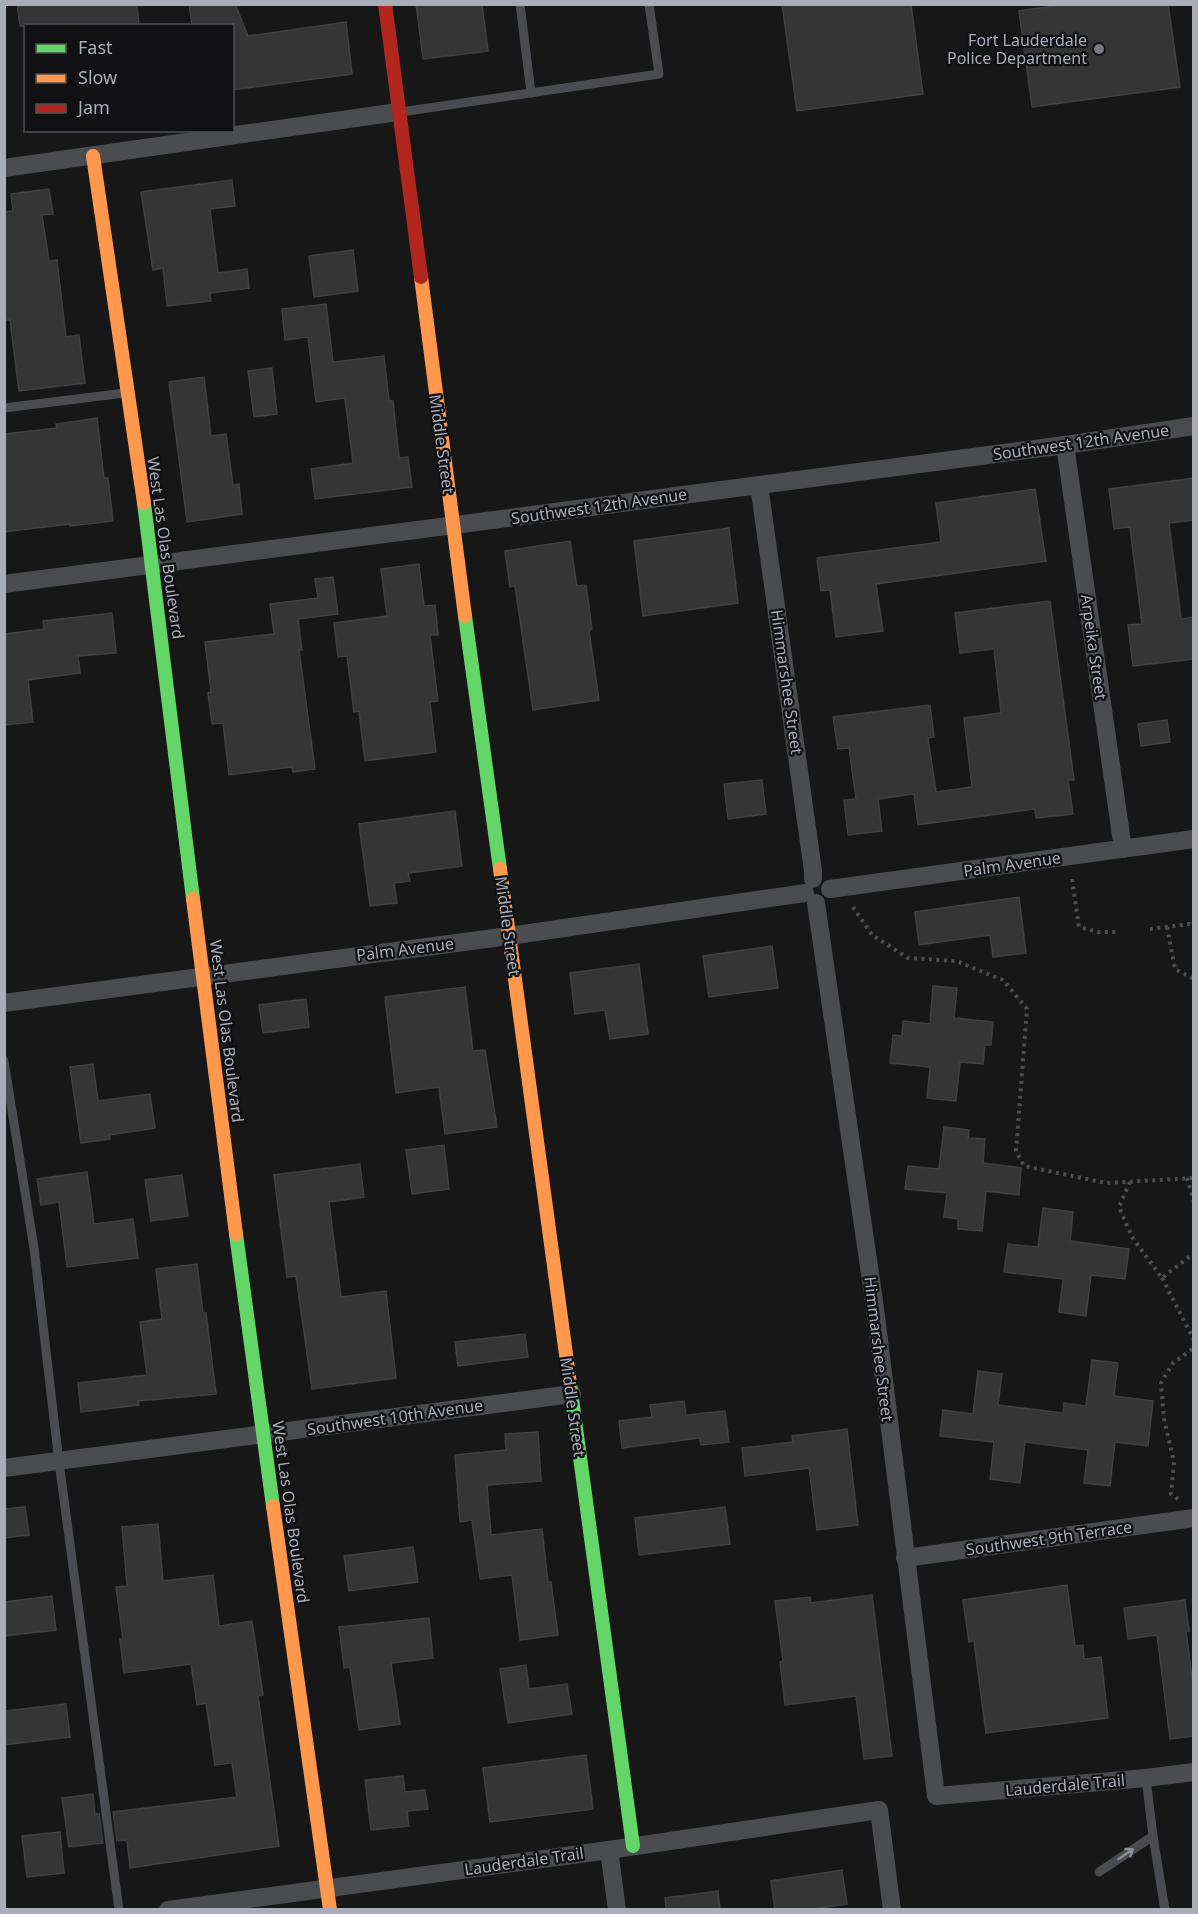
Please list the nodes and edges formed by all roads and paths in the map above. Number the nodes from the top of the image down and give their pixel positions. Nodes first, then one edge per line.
1 (385, 4) edge
2 (520, 4) edge
3 (649, 4) edge
4 (531, 93) junction
5 (398, 112) junction
6 (93, 156) junction
7 (4, 168) edge
8 (127, 392) junction
9 (4, 408) edge
10 (1194, 426) edge
11 (1065, 445) junction
12 (759, 485) junction
13 (453, 525) junction
14 (153, 565) junction
15 (4, 584) edge
16 (1194, 839) edge
17 (1124, 849) junction
18 (1072, 879) dead end
19 (811, 892) junction
20 (853, 907) dead end
21 (1167, 927) junction
22 (1194, 927) edge
23 (1150, 929) dead end
24 (1118, 932) dead end
25 (509, 936) junction
26 (203, 976) junction
27 (1194, 979) edge
28 (4, 1003) edge
29 (4, 1061) edge
30 (1187, 1178) junction
31 (1194, 1178) edge
32 (1130, 1182) junction
33 (1194, 1202) edge
34 (1194, 1253) edge
35 (1162, 1278) junction
36 (1194, 1340) edge
37 (1194, 1348) edge
38 (572, 1394) junction
39 (263, 1435) junction
40 (59, 1462) junction
41 (4, 1468) edge
42 (1187, 1498) dead end
43 (1194, 1518) edge
44 (905, 1558) junction
45 (1194, 1772) edge
46 (1146, 1778) junction
47 (936, 1796) joint
48 (1153, 1836) junction
49 (633, 1846) junction
50 (609, 1850) junction
51 (1099, 1872) dead end
52 (327, 1888) junction
53 (119, 1910) edge
54 (168, 1910) edge
55 (330, 1910) edge
56 (617, 1910) edge
57 (892, 1910) edge
58 (1165, 1910) edge

1 - 5 street, Middle Street
2 - 4 lane
3 - 4 lane
4 - 5 lane
5 - 6 street
5 - 13 street, Middle Street
6 - 7 street
6 - 8 street, West Las Olas Boulevard
8 - 9 lane
8 - 14 street, West Las Olas Boulevard
10 - 11 street, Southwest 12th Avenue
11 - 12 street, Southwest 12th Avenue
11 - 17 street, Arpeika Street
12 - 13 street, Southwest 12th Avenue
12 - 19 street, Himmarshee Street
13 - 14 street, Southwest 12th Avenue
13 - 25 street, Middle Street
14 - 15 street, Southwest 12th Avenue
14 - 26 street, West Las Olas Boulevard
16 - 17 street, Palm Avenue
17 - 19 street, Palm Avenue
18 - 24 path
19 - 25 street, Palm Avenue
19 - 44 street, Himmarshee Street
20 - 32 path
21 - 22 path
21 - 23 path
21 - 27 path
25 - 26 street, Palm Avenue
25 - 38 street, Middle Street
26 - 28 street, Palm Avenue
26 - 39 street, West Las Olas Boulevard
29 - 40 lane
30 - 31 path
30 - 32 path
30 - 33 path
32 - 35 path
34 - 35 path
35 - 36 path
37 - 42 path
38 - 39 street, Southwest 10th Avenue
38 - 49 street, Middle Street
39 - 40 street, Southwest 10th Avenue
39 - 52 street, West Las Olas Boulevard
40 - 41 street, Southwest 10th Avenue
40 - 53 lane
43 - 44 street, Southwest 9th Terrace
44 - 47 street, Himmarshee Street
45 - 46 street, Lauderdale Trail
46 - 47 street, Lauderdale Trail
46 - 48 lane
51 -> 48 lane
48 - 58 lane
49 - 50 street, Lauderdale Trail
49 - 57 street, Lauderdale Trail
50 - 52 street, Lauderdale Trail
50 - 56 street
52 - 54 street, Lauderdale Trail
52 - 55 street, West Las Olas Boulevard

